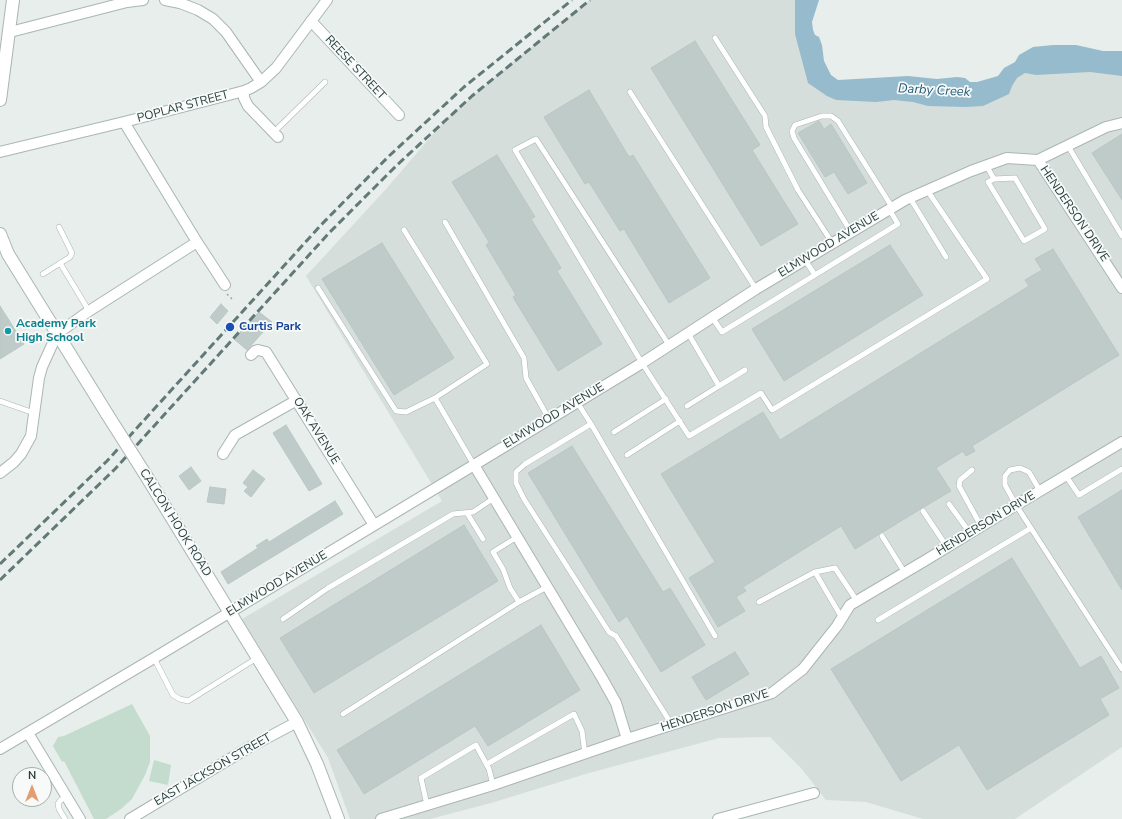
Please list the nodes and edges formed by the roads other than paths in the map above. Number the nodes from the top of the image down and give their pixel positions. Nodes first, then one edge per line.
1 (13, 0) edge
2 (143, 0) edge
3 (165, 0) edge
4 (327, 0) edge
5 (311, 21) junction
6 (10, 32) junction
7 (715, 38) dead end
8 (261, 82) junction
9 (325, 82) dead end
10 (244, 91) junction
11 (630, 92) dead end
12 (0, 100) edge
13 (399, 115) dead end
14 (124, 122) junction
15 (1122, 123) edge
16 (276, 135) joint
17 (1068, 146) junction
18 (0, 152) edge
19 (1038, 160) junction
20 (986, 165) junction
21 (994, 179) junction
22 (927, 190) junction
23 (910, 198) junction
24 (891, 208) junction
25 (445, 222) dead end
26 (59, 227) dead end
27 (404, 230) dead end
28 (851, 232) junction
29 (0, 234) edge
30 (1122, 236) edge
31 (197, 242) junction
32 (833, 244) junction
33 (946, 257) dead end
34 (805, 260) junction
35 (60, 263) junction
36 (43, 274) dead end
37 (815, 275) junction
38 (225, 285) dead end
39 (318, 288) dead end
40 (1122, 288) edge
41 (756, 289) junction
42 (89, 311) junction
43 (712, 317) junction
44 (688, 333) junction
45 (57, 334) junction
46 (670, 345) junction
47 (251, 355) dead end
48 (642, 363) junction
49 (745, 370) dead end
50 (719, 386) junction
51 (435, 398) junction
52 (666, 399) junction
53 (0, 400) edge
54 (297, 400) junction
55 (577, 402) junction
56 (687, 406) dead end
57 (34, 413) junction
58 (549, 420) junction
59 (680, 421) junction
60 (591, 424) junction
61 (614, 432) dead end
62 (1122, 442) edge
63 (223, 454) dead end
64 (627, 455) dead end
65 (474, 465) junction
66 (1122, 469) edge
67 (972, 470) dead end
68 (0, 473) edge
69 (1066, 476) junction
70 (1040, 491) junction
71 (494, 498) junction
72 (949, 504) dead end
73 (1016, 505) junction
74 (923, 511) dead end
75 (467, 513) junction
76 (374, 526) junction
77 (981, 526) junction
78 (1031, 528) junction
79 (970, 533) junction
80 (882, 536) dead end
81 (518, 537) junction
82 (483, 539) dead end
83 (947, 547) junction
84 (815, 572) junction
85 (905, 573) junction
86 (548, 587) junction
87 (857, 601) junction
88 (519, 602) junction
89 (758, 602) dead end
90 (230, 612) junction
91 (842, 618) junction
92 (283, 619) dead end
93 (878, 620) dead end
94 (715, 636) dead end
95 (258, 657) junction
96 (154, 658) junction
97 (1122, 669) edge
98 (343, 714) dead end
99 (297, 722) junction
100 (672, 725) junction
101 (28, 733) junction
102 (627, 739) junction
103 (0, 749) edge
104 (584, 754) junction
105 (487, 764) junction
106 (493, 785) junction
107 (814, 793) dead end
108 (66, 796) junction
109 (427, 805) junction
110 (407, 815) edge
111 (336, 817) edge
112 (65, 819) edge
113 (80, 819) edge
114 (130, 819) edge
115 (381, 819) edge
116 (718, 819) edge

1 - 6 street
2 - 6 street
3 - 8 street
4 - 5 street, POPLAR STREET
5 - 8 street, POPLAR STREET
5 - 13 street, REESE STREET
6 - 12 street
7 - 32 lane
8 - 10 street, POPLAR STREET
9 - 16 lane
10 - 14 street, POPLAR STREET
10 - 16 street
11 - 41 lane
14 - 18 street, POPLAR STREET
14 - 31 street
15 - 17 street, ELMWOOD AVENUE
17 - 19 street, ELMWOOD AVENUE
17 - 30 lane
19 - 20 street, ELMWOOD AVENUE
19 - 40 street, HENDERSON DRIVE
20 - 21 lane
20 - 22 street, ELMWOOD AVENUE
21 - 21 lane
22 - 23 street, ELMWOOD AVENUE
22 - 59 lane
23 - 24 street, ELMWOOD AVENUE
23 - 33 lane
24 - 28 street, ELMWOOD AVENUE
24 - 28 lane
24 - 37 lane
25 - 58 lane
26 - 35 lane
27 - 51 lane
28 - 32 street, ELMWOOD AVENUE
29 - 45 street, CALCON HOOK ROAD
31 - 38 street
31 - 42 street
32 - 34 street, ELMWOOD AVENUE
34 - 37 lane
34 - 41 street, ELMWOOD AVENUE
35 - 36 lane
35 - 42 lane
37 - 43 lane
39 - 51 lane
41 - 43 street, ELMWOOD AVENUE
42 - 45 street
43 - 44 street, ELMWOOD AVENUE
44 - 46 street, ELMWOOD AVENUE
44 - 50 lane
45 - 57 street
45 - 90 street, CALCON HOOK ROAD, bridge
46 - 48 street, ELMWOOD AVENUE
46 - 48 lane
47 - 54 street, OAK AVENUE
48 - 52 lane
48 - 55 street, ELMWOOD AVENUE
49 - 50 lane
50 - 56 lane
51 - 65 lane
52 - 59 lane
52 - 61 lane
53 - 57 lane
54 - 63 street
54 - 76 street, OAK AVENUE
55 - 58 street, ELMWOOD AVENUE
55 - 60 lane
57 - 68 street
58 - 65 street, ELMWOOD AVENUE
59 - 64 lane
60 - 94 lane
60 - 100 lane
62 - 69 street, HENDERSON DRIVE
65 - 71 street
65 - 76 street, ELMWOOD AVENUE
66 - 69 lane
67 - 77 lane
69 - 70 street, HENDERSON DRIVE
70 - 73 street, HENDERSON DRIVE
70 - 73 lane
71 - 75 lane
71 - 81 street
72 - 79 lane
73 - 77 street, HENDERSON DRIVE
73 - 78 lane
74 - 83 lane
75 - 82 lane
75 - 92 lane
76 - 90 street, ELMWOOD AVENUE
77 - 79 street, HENDERSON DRIVE
78 - 93 lane
78 - 97 lane
79 - 83 street, HENDERSON DRIVE
80 - 85 lane
81 - 86 street
81 - 88 lane
83 - 85 street, HENDERSON DRIVE
84 - 87 lane
84 - 89 lane
84 - 91 lane
85 - 87 street, HENDERSON DRIVE
86 - 88 lane
86 - 102 street
87 - 91 street, HENDERSON DRIVE
88 - 98 lane
90 - 95 street, CALCON HOOK ROAD
90 - 96 street, ELMWOOD AVENUE
91 - 100 street, HENDERSON DRIVE
95 - 96 lane
95 - 99 street, CALCON HOOK ROAD
96 - 101 street, ELMWOOD AVENUE
99 - 111 street, CALCON HOOK ROAD
99 - 114 street, EAST JACKSON STREET
100 - 102 street, HENDERSON DRIVE
101 - 103 street, ELMWOOD AVENUE
101 - 108 street
102 - 104 street, HENDERSON DRIVE
104 - 105 lane
104 - 106 street, HENDERSON DRIVE
105 - 106 lane
105 - 109 lane
106 - 109 street, HENDERSON DRIVE
107 - 116 street
108 - 112 lane
108 - 113 street
109 - 110 street, HENDERSON DRIVE
110 - 115 street, HENDERSON DRIVE

